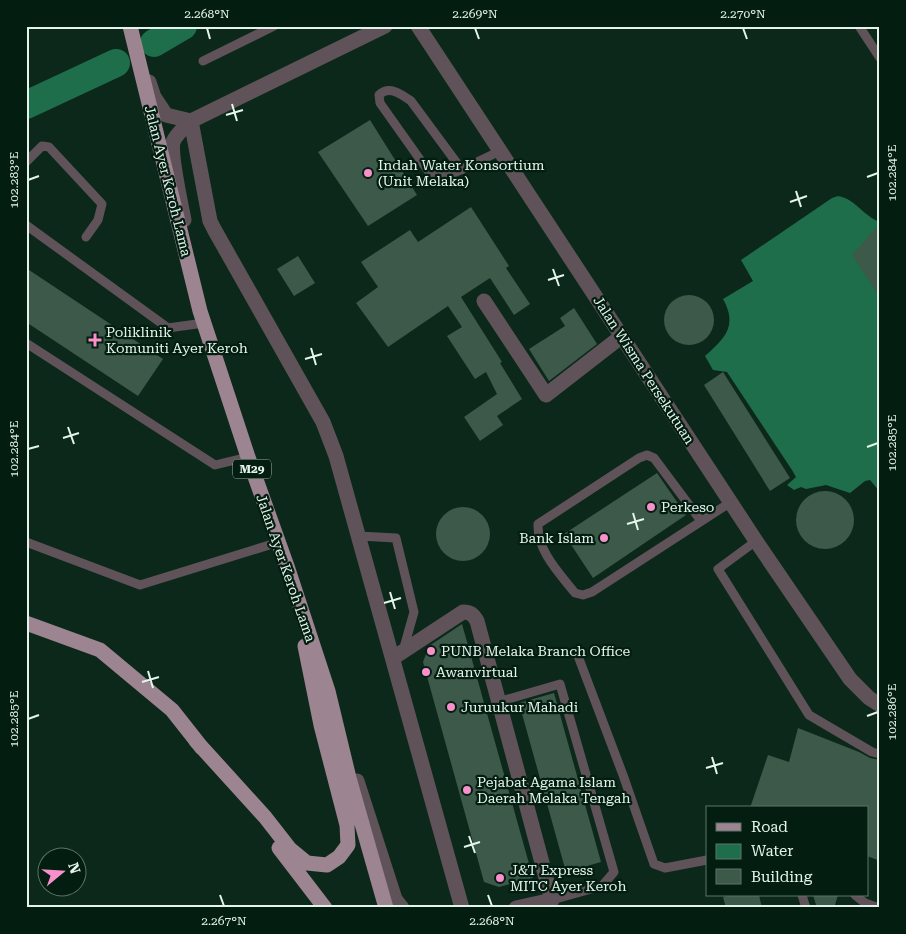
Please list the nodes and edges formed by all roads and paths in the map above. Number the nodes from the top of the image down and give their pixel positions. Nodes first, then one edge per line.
1 (131, 26) edge
2 (274, 26) edge
3 (385, 26) edge
4 (418, 26) edge
5 (859, 26) edge
6 (880, 58) edge
7 (203, 61) dead end
8 (191, 121) junction
9 (500, 151) junction
10 (26, 162) edge
11 (462, 170) junction
12 (26, 225) edge
13 (86, 237) dead end
14 (484, 301) dead end
15 (202, 317) junction
16 (622, 336) junction
17 (26, 343) edge
18 (248, 457) junction
19 (730, 502) junction
20 (701, 521) junction
21 (359, 536) junction
22 (756, 541) junction
23 (26, 542) edge
24 (279, 542) junction
25 (288, 569) junction
26 (26, 623) edge
27 (398, 655) junction
28 (578, 656) dead end
29 (328, 691) junction
30 (498, 702) junction
31 (880, 704) edge
32 (196, 741) junction
33 (880, 754) edge
34 (706, 860) edge
35 (802, 896) edge
36 (856, 896) edge
37 (552, 900) junction
38 (865, 905) edge
39 (326, 908) edge
40 (386, 908) edge
41 (402, 908) edge
42 (462, 908) edge
43 (516, 908) edge
44 (806, 908) edge
45 (879, 908) edge

1 - 8 street
1 - 15 main road, Jalan Ayer Keroh Lama / M29
2 - 7 lane
3 - 8 street
4 - 9 street, Jalan Wisma Persekutuan
5 - 6 lane
8 - 15 street
8 - 21 street
9 - 11 lane
9 - 16 street, Jalan Wisma Persekutuan
10 - 13 lane
11 - 11 lane
12 - 15 lane
14 - 16 street
15 - 18 main road, Jalan Ayer Keroh Lama / M29
16 - 19 street, Jalan Wisma Persekutuan
17 - 18 lane
18 - 24 main road, Jalan Ayer Keroh Lama / M29
19 - 20 lane
19 - 22 street, Jalan Wisma Persekutuan
20 - 20 lane
21 - 27 street
21 - 27 lane
22 - 31 street, Jalan Wisma Persekutuan
22 - 33 lane
23 - 24 lane
24 - 25 main road, Jalan Ayer Keroh Lama / M29
25 - 29 main road, Jalan Ayer Keroh Lama / M29
25 - 32 main road
26 - 32 main road
27 - 30 street
27 - 42 street
28 - 34 lane
29 - 40 main road, Jalan Ayer Keroh Lama / M29
29 - 41 street
30 - 37 street
30 - 37 lane
32 - 39 main road
35 - 44 lane
36 - 38 lane
37 - 43 street
38 - 45 lane

